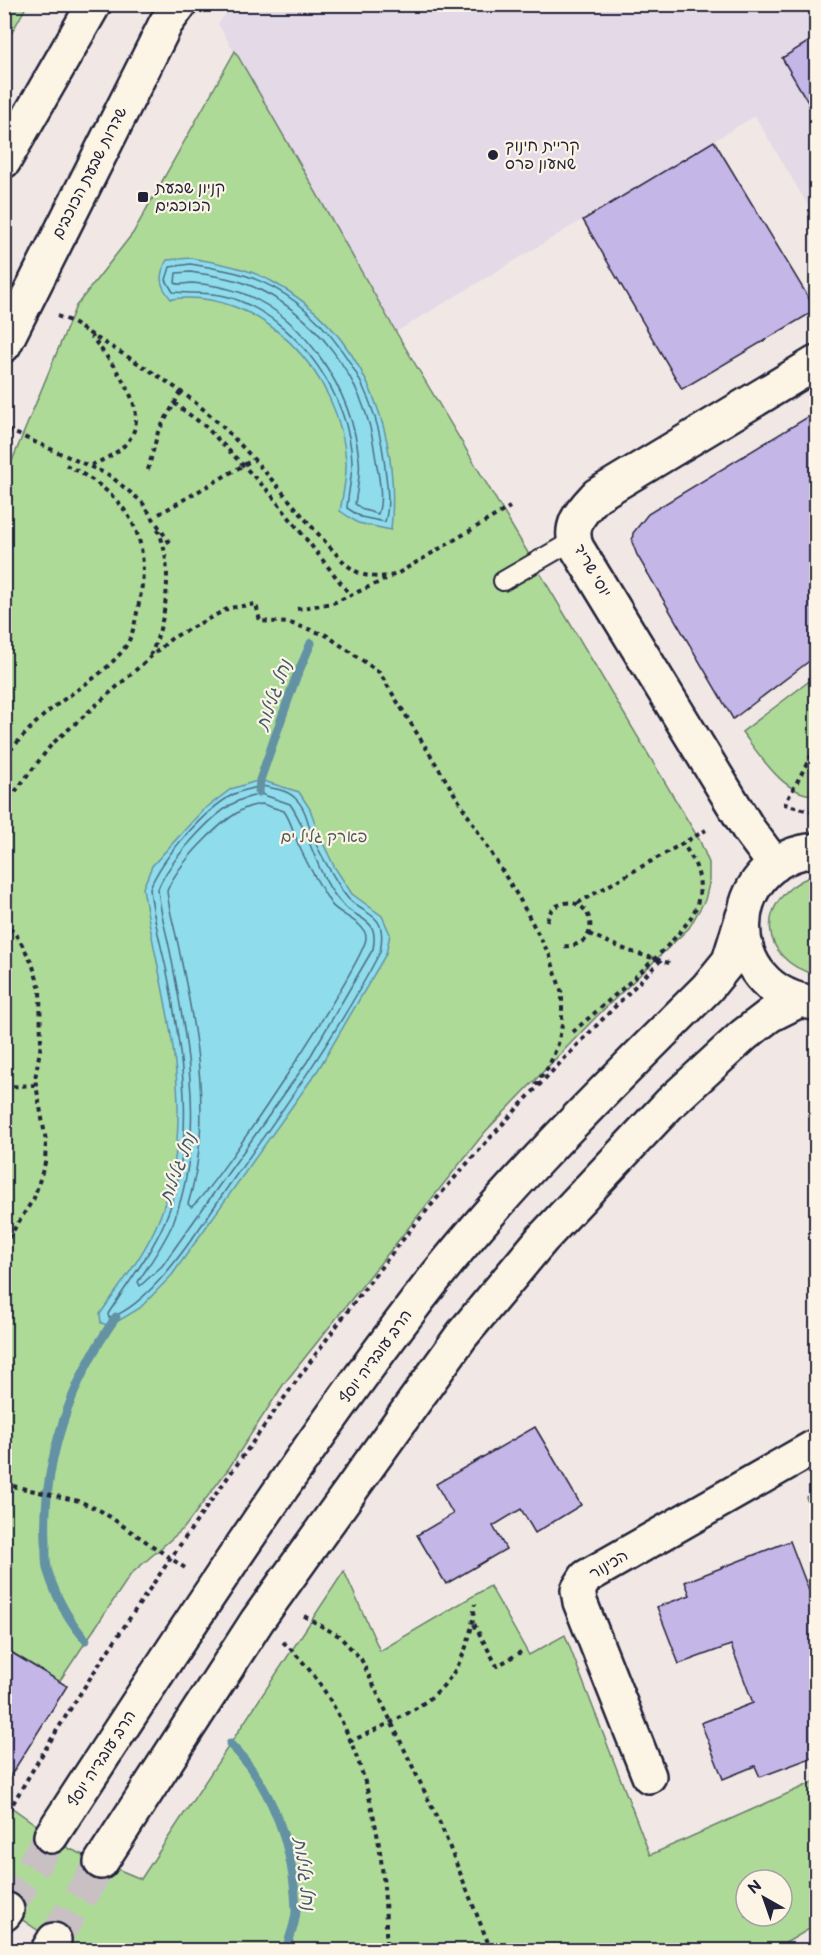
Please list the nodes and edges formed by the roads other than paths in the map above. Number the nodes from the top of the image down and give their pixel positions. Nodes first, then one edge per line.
1 (94, 4) edge
2 (180, 4) edge
3 (4, 161) edge
4 (4, 345) edge
5 (816, 363) edge
6 (574, 540) junction
7 (503, 581) dead end
8 (816, 850) edge
9 (775, 865) junction
10 (743, 916) junction
11 (811, 1003) edge
12 (816, 1446) edge
13 (649, 1776) dead end
14 (51, 1836) tunnel mouth
15 (101, 1862) tunnel mouth

1 - 3 street
2 - 4 street, שדרות שבעת הכוכבים
5 - 6 street, יוסי שריד
6 - 7 lane
6 - 9 street, יוסי שריד
8 - 9 street, הרב עובדיה יוסף
9 - 10 street, הרב עובדיה יוסף
10 - 11 street
10 - 14 street, הרב עובדיה יוסף
11 - 15 street
12 - 13 street, הכינור

